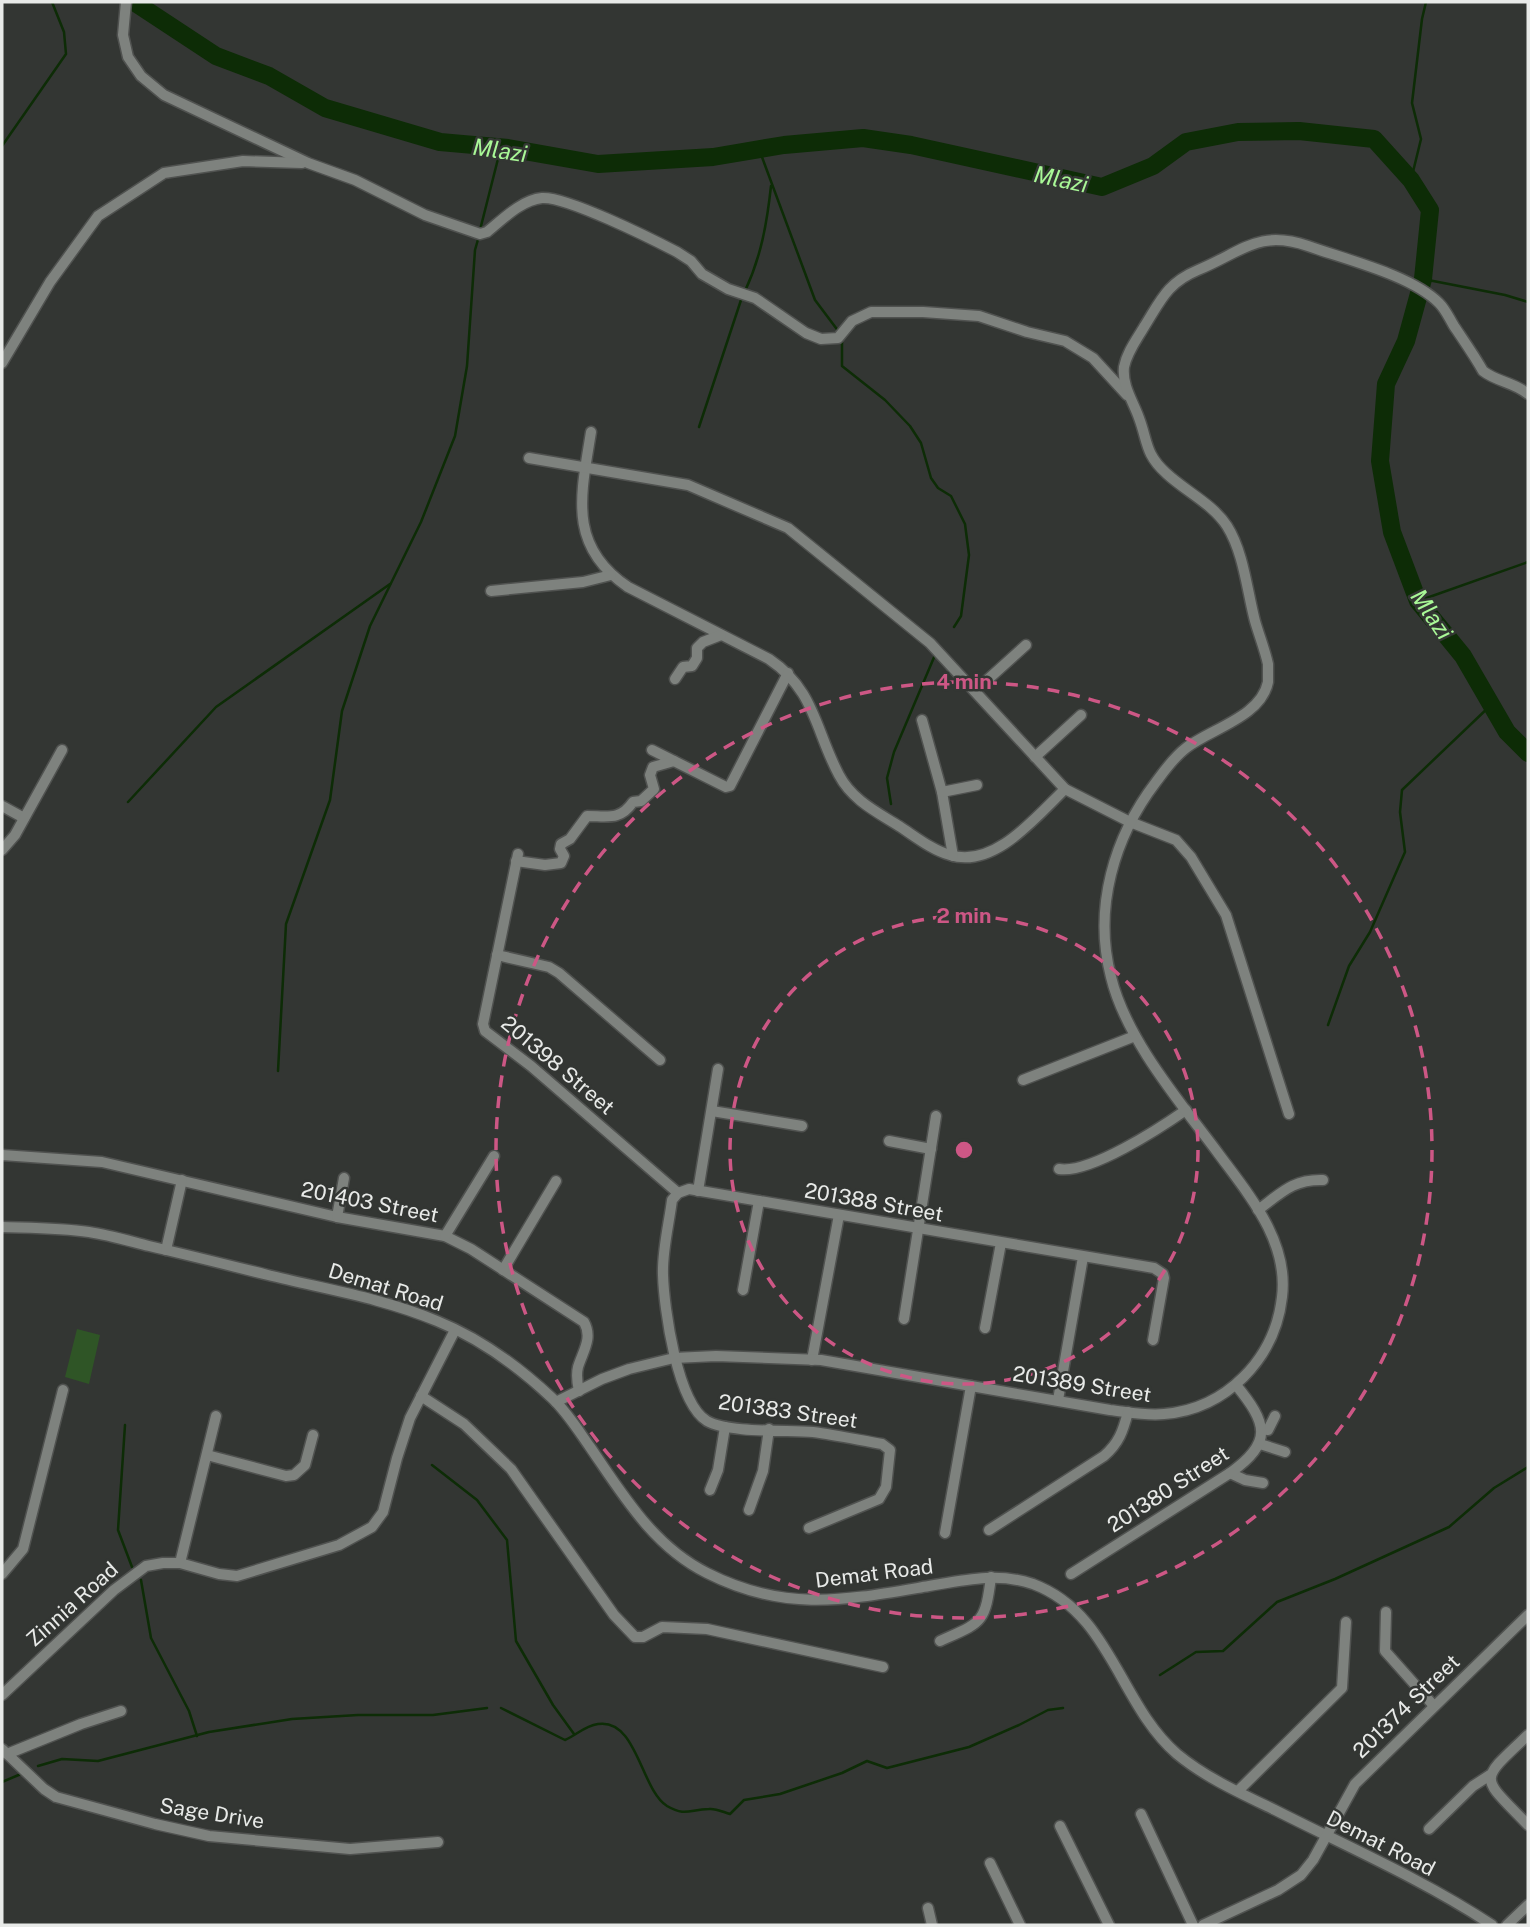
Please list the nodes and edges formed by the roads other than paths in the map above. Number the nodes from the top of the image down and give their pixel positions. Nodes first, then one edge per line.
1 (126, 2) edge
2 (308, 163) junction
3 (2, 363) edge
4 (1528, 394) edge
5 (1129, 397) junction
6 (591, 432) dead end
7 (529, 458) dead end
8 (585, 469) junction
9 (611, 575) junction
10 (491, 591) dead end
11 (720, 635) junction
12 (1026, 645) dead end
13 (788, 673) junction
14 (675, 679) dead end
15 (975, 691) junction
16 (1081, 715) dead end
17 (922, 720) dead end
18 (62, 750) dead end
19 (652, 750) dead end
20 (1035, 757) junction
21 (674, 761) junction
22 (977, 785) dead end
23 (1065, 789) junction
24 (942, 792) junction
25 (2, 806) edge
26 (24, 818) junction
27 (1130, 822) junction
28 (2, 850) edge
29 (953, 856) junction
30 (497, 955) junction
31 (1136, 1036) junction
32 (660, 1060) dead end
33 (718, 1069) dead end
34 (1023, 1080) dead end
35 (1186, 1110) junction
36 (712, 1111) junction
37 (1289, 1114) dead end
38 (936, 1116) dead end
39 (802, 1126) dead end
40 (890, 1141) dead end
41 (931, 1149) junction
42 (2, 1155) edge
43 (494, 1156) dead end
44 (1059, 1169) dead end
45 (344, 1178) dead end
46 (182, 1180) junction
47 (556, 1181) dead end
48 (1323, 1181) dead end
49 (698, 1191) junction
50 (678, 1193) junction
51 (758, 1201) junction
52 (1258, 1210) junction
53 (839, 1215) junction
54 (337, 1217) junction
55 (2, 1227) edge
56 (919, 1229) junction
57 (445, 1236) junction
58 (1001, 1243) junction
59 (166, 1250) junction
60 (1083, 1257) junction
61 (503, 1270) junction
62 (743, 1290) dead end
63 (904, 1319) dead end
64 (985, 1328) dead end
65 (455, 1330) junction
66 (1153, 1340) dead end
67 (674, 1358) junction
68 (812, 1360) junction
69 (1236, 1385) junction
70 (971, 1386) junction
71 (63, 1390) dead end
72 (579, 1391) junction
73 (421, 1396) junction
74 (1058, 1400) junction
75 (556, 1402) junction
76 (1128, 1412) junction
77 (216, 1416) dead end
78 (1275, 1416) dead end
79 (725, 1427) junction
80 (769, 1429) junction
81 (1261, 1429) junction
82 (313, 1435) dead end
83 (1260, 1444) junction
84 (1286, 1452) dead end
85 (207, 1455) junction
86 (1230, 1473) junction
87 (1263, 1483) dead end
88 (710, 1490) dead end
89 (749, 1510) dead end
90 (809, 1528) dead end
91 (989, 1530) dead end
92 (945, 1533) dead end
93 (180, 1563) junction
94 (2, 1574) edge
95 (1070, 1574) dead end
96 (991, 1577) junction
97 (1386, 1612) dead end
98 (1528, 1615) edge
99 (1346, 1622) dead end
100 (940, 1642) dead end
101 (883, 1667) dead end
102 (2, 1695) edge
103 (1434, 1706) junction
104 (121, 1711) dead end
105 (1528, 1735) edge
106 (5, 1752) edge
107 (1490, 1776) junction
108 (1238, 1791) junction
109 (1141, 1814) dead end
110 (1528, 1825) edge
111 (1060, 1826) dead end
112 (1429, 1829) dead end
113 (1326, 1837) junction
114 (438, 1842) dead end
115 (990, 1863) dead end
116 (1528, 1905) edge
117 (928, 1908) dead end
118 (932, 1925) edge
119 (1020, 1925) edge
120 (1109, 1925) edge
121 (1193, 1925) edge
122 (1203, 1925) edge
123 (1492, 1925) edge
124 (1507, 1925) edge

1 - 2 street
2 - 3 street
2 - 5 street
4 - 5 street
5 - 27 street, 201389 Street
6 - 8 street
7 - 8 street
8 - 9 street
8 - 15 street
9 - 10 street
9 - 11 street
11 - 13 street
11 - 14 street
12 - 15 street
13 - 21 street
13 - 29 street
15 - 20 street
16 - 20 street
17 - 24 street
18 - 26 street
19 - 21 street
20 - 23 street
21 - 30 street, 201398 Street
22 - 24 street
23 - 27 street
23 - 29 street
24 - 29 street
25 - 26 street
26 - 28 street
27 - 31 street, 201389 Street
27 - 37 street
30 - 32 street
30 - 50 street, 201398 Street
31 - 34 street
31 - 35 street, 201389 Street
33 - 36 street
35 - 44 street
35 - 52 street, 201389 Street
36 - 39 street
36 - 49 street
38 - 41 street
40 - 41 street
41 - 56 street
42 - 46 street, 201403 Street
43 - 57 street
45 - 54 street
46 - 54 street, 201403 Street
46 - 59 street
47 - 61 street
48 - 52 street
49 - 50 street, 201388 Street
49 - 51 street, 201388 Street
50 - 67 street
51 - 53 street, 201388 Street
51 - 62 street
52 - 69 street, 201389 Street
53 - 56 street, 201388 Street
53 - 68 street
54 - 57 street, 201403 Street
55 - 59 street, Demat Road
56 - 58 street, 201388 Street
56 - 63 street
57 - 61 street, 201403 Street
58 - 60 street, 201388 Street
58 - 64 street
59 - 65 street, Demat Road
60 - 66 street, 201388 Street
60 - 74 street
61 - 72 street, 201403 Street
65 - 73 street, Zinnia Road
65 - 75 street, Demat Road
67 - 68 street, 201389 Street
67 - 72 street, 201389 Street
67 - 79 street, 201383 Street
68 - 70 street, 201389 Street
69 - 76 street, 201389 Street
69 - 81 street
70 - 74 street, 201389 Street
70 - 92 street
71 - 94 street
72 - 75 street, 201389 Street
73 - 93 street, Zinnia Road
73 - 101 street
74 - 76 street, 201389 Street
75 - 96 street, Demat Road
76 - 91 street
77 - 85 street
78 - 81 street
79 - 80 street, 201383 Street
79 - 88 street
80 - 89 street
80 - 90 street, 201383 Street
81 - 83 street
82 - 85 street
83 - 84 street
83 - 86 street, 201380 Street
85 - 93 street
86 - 87 street
86 - 95 street, 201380 Street
93 - 102 street, Zinnia Road
96 - 100 street
96 - 108 street, Demat Road
97 - 103 street
98 - 103 street, 201374 Street
99 - 108 street
103 - 113 street, 201374 Street
104 - 106 street
105 - 107 street
106 - 114 street, Sage Drive
107 - 110 street
107 - 112 street
108 - 113 street, Demat Road
109 - 121 street
111 - 120 street
113 - 122 street, 201374 Street
113 - 123 street, Demat Road
115 - 119 street
116 - 124 street
117 - 118 street

